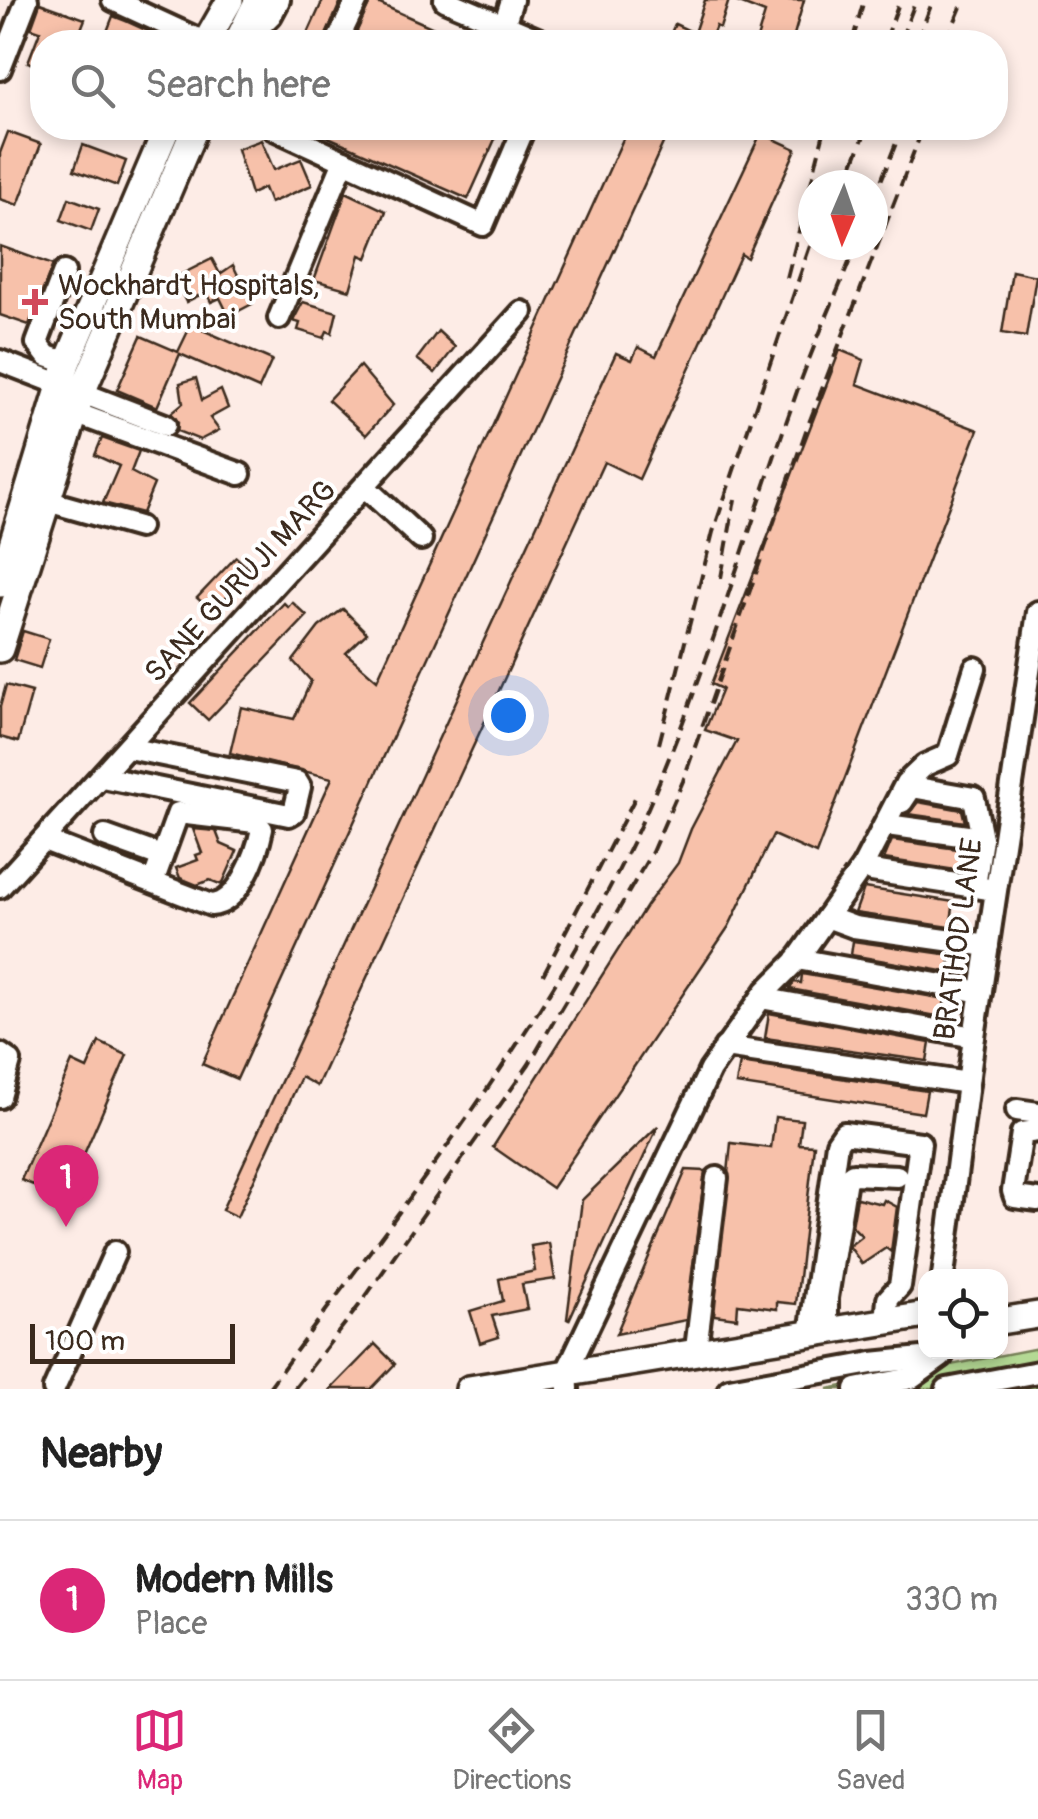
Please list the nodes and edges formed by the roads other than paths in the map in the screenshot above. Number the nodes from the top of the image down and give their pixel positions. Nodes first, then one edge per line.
1 (27, 0) edge
2 (230, 0) edge
3 (258, 0) edge
4 (279, 0) edge
5 (357, 0) edge
6 (445, 0) edge
7 (512, 0) edge
8 (116, 1) edge
9 (505, 22) junction
10 (179, 30) edge
11 (212, 30) edge
12 (246, 30) edge
13 (255, 30) edge
14 (343, 30) edge
15 (521, 30) edge
16 (0, 69) edge
17 (163, 140) edge
18 (189, 140) edge
19 (309, 140) edge
20 (519, 140) edge
21 (344, 160) junction
22 (64, 272) dead end
23 (522, 312) dead end
24 (279, 318) dead end
25 (0, 361) edge
26 (71, 390) junction
27 (165, 425) dead end
28 (240, 474) dead end
29 (366, 488) junction
30 (47, 501) junction
31 (8, 524) edge
32 (139, 527) dead end
33 (421, 539) dead end
34 (0, 584) edge
35 (1038, 612) edge
36 (0, 649) edge
37 (975, 668) dead end
38 (128, 748) junction
39 (102, 777) junction
40 (891, 826) junction
41 (105, 836) dead end
42 (982, 838) junction
43 (44, 840) junction
44 (162, 856) junction
45 (863, 866) junction
46 (153, 882) junction
47 (0, 887) edge
48 (986, 888) junction
49 (827, 916) junction
50 (988, 946) junction
51 (797, 959) junction
52 (981, 992) junction
53 (761, 998) junction
54 (974, 1036) junction
55 (725, 1047) junction
56 (0, 1054) edge
57 (968, 1084) junction
58 (0, 1098) edge
59 (1038, 1131) edge
60 (897, 1176) dead end
61 (717, 1178) dead end
62 (1038, 1200) edge
63 (115, 1252) dead end
64 (944, 1269) edge
65 (1038, 1298) edge
66 (1008, 1303) edge
67 (1038, 1314) edge
68 (918, 1316) edge
69 (1008, 1320) edge
70 (819, 1321) junction
71 (886, 1322) junction
72 (696, 1349) junction
73 (918, 1357) edge
74 (937, 1359) edge
75 (1038, 1372) edge
76 (568, 1380) edge
77 (54, 1389) edge
78 (469, 1389) edge
79 (729, 1389) edge
80 (856, 1389) edge
81 (948, 1389) edge

1 - 16 street
2 - 11 main road
3 - 12 main road
4 - 13 street
5 - 14 street
6 - 9 street
7 - 9 street
8 - 10 street
9 - 15 street
17 - 26 main road
18 - 26 main road
19 - 21 street
20 - 21 street
21 - 24 street
22 - 26 street
23 - 29 street, SANE GURUJI MARG
25 - 26 street
26 - 27 street
26 - 28 street
26 - 30 main road
26 - 31 main road
29 - 33 street
29 - 38 street, SANE GURUJI MARG
30 - 32 street
30 - 36 main road
31 - 34 main road
35 - 48 street, BRATHOD LANE
37 - 40 street
38 - 39 street, SANE GURUJI MARG
38 - 39 street
39 - 43 street, SANE GURUJI MARG
40 - 42 street
40 - 42 street
40 - 45 street
41 - 44 street
42 - 48 street
43 - 46 street
43 - 47 street, SANE GURUJI MARG
44 - 46 street
44 - 46 street
45 - 48 street
45 - 49 street
48 - 50 street, BRATHOD LANE
49 - 50 street
49 - 51 street
50 - 52 street, BRATHOD LANE
51 - 52 street
51 - 53 street
52 - 54 street, BRATHOD LANE
53 - 54 street
53 - 55 street
54 - 57 street, BRATHOD LANE
55 - 57 street
55 - 76 street
56 - 58 street
57 - 64 street, BRATHOD LANE
59 - 62 street
60 - 70 street
61 - 72 street
63 - 77 street
65 - 66 main road
67 - 69 main road
68 - 71 main road
70 - 71 main road
70 - 71 street
70 - 72 main road
72 - 76 main road
73 - 79 street
74 - 80 street
75 - 81 street
76 - 78 main road

